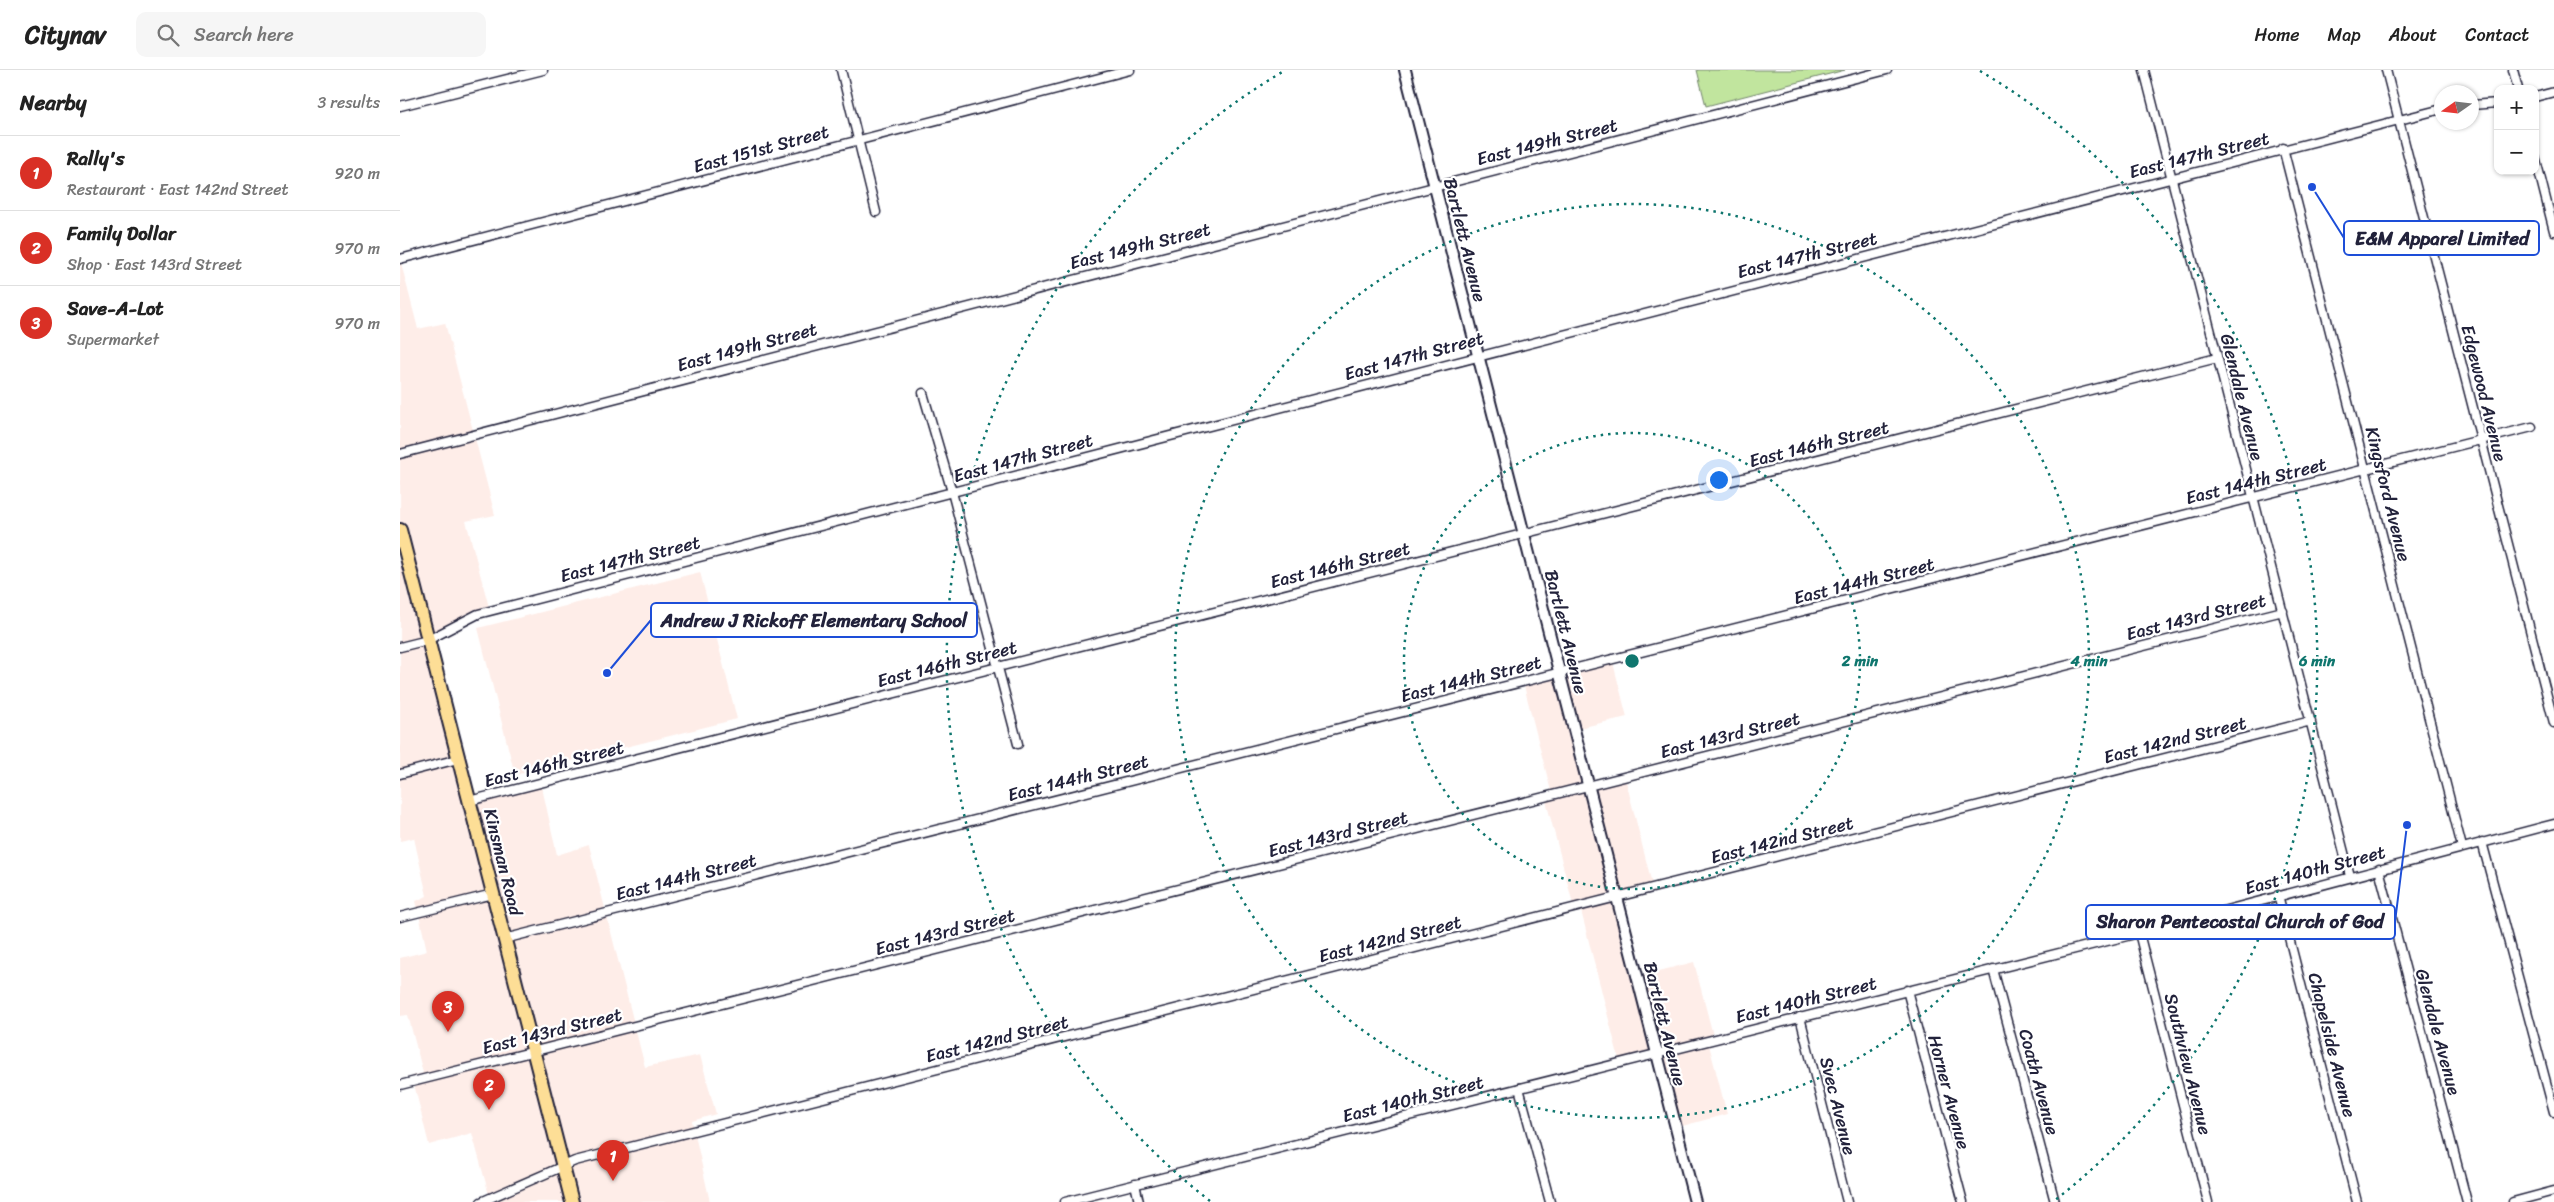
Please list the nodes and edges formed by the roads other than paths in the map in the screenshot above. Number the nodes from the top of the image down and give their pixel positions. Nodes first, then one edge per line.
1 (543, 70) edge
2 (841, 70) edge
3 (1130, 70) edge
4 (1404, 70) edge
5 (1887, 70) edge
6 (2144, 70) edge
7 (2386, 70) edge
8 (2513, 70) edge
9 (2517, 85) edge
10 (2554, 92) edge
11 (2539, 96) edge
12 (2494, 103) edge
13 (2479, 104) edge
14 (400, 106) edge
15 (2434, 111) edge
16 (2398, 120) junction
17 (858, 139) junction
18 (2283, 148) junction
19 (2539, 171) edge
20 (2171, 177) junction
21 (1435, 187) junction
22 (876, 212) dead end
23 (2554, 229) edge
24 (400, 259) edge
25 (1478, 355) junction
26 (2217, 358) junction
27 (923, 393) dead end
28 (2532, 427) dead end
29 (2481, 440) junction
30 (400, 454) edge
31 (2366, 468) junction
32 (952, 492) junction
33 (2252, 498) junction
34 (400, 530) edge
35 (1524, 534) junction
36 (2282, 610) junction
37 (428, 640) junction
38 (400, 647) edge
39 (999, 666) junction
40 (1560, 672) junction
41 (2311, 721) junction
42 (2554, 723) edge
43 (1018, 744) dead end
44 (458, 759) junction
45 (400, 774) edge
46 (1589, 786) junction
47 (469, 801) junction
48 (2554, 824) edge
49 (2482, 842) junction
50 (2462, 847) junction
51 (2379, 869) junction
52 (2350, 876) junction
53 (493, 894) junction
54 (2278, 895) junction
55 (1616, 898) junction
56 (400, 917) edge
57 (2139, 932) junction
58 (504, 939) junction
59 (1993, 969) junction
60 (1907, 990) junction
61 (1800, 1017) junction
62 (533, 1051) junction
63 (1656, 1054) junction
64 (400, 1085) edge
65 (1519, 1088) junction
66 (2554, 1112) edge
67 (562, 1166) junction
68 (1135, 1184) junction
69 (2554, 1191) edge
70 (481, 1202) edge
71 (572, 1202) edge
72 (1065, 1202) edge
73 (1139, 1202) edge
74 (1550, 1202) edge
75 (1695, 1202) edge
76 (1848, 1202) edge
77 (1963, 1202) edge
78 (2055, 1202) edge
79 (2208, 1202) edge
80 (2357, 1202) edge
81 (2467, 1202) edge
82 (2513, 1202) edge

1 - 14 street
2 - 17 street
3 - 17 street, East 151st Street
4 - 21 street, Bartlett Avenue
5 - 21 street, East 149th Street
6 - 20 street, Glendale Avenue
7 - 16 street, Edgewood Avenue
8 - 9 street
10 - 11 street
12 - 13 street
15 - 16 street, East 147th Street
16 - 18 street, East 147th Street
16 - 29 street, Edgewood Avenue
17 - 22 street
17 - 24 street, East 151st Street
18 - 20 street, East 147th Street
18 - 31 street, Kingsford Avenue
19 - 23 street
20 - 25 street, East 147th Street
20 - 26 street, Glendale Avenue
21 - 25 street, Bartlett Avenue
21 - 30 street, East 149th Street
25 - 32 street, East 147th Street
25 - 35 street, Bartlett Avenue
26 - 33 street, Glendale Avenue
26 - 35 street, East 146th Street
27 - 32 street
28 - 29 street, East 144th Street
29 - 31 street, East 144th Street
29 - 42 street, Edgewood Avenue
31 - 33 street, East 144th Street
31 - 50 street, Kingsford Avenue
32 - 37 street, East 147th Street
32 - 39 street
33 - 36 street, Glendale Avenue
33 - 40 street, East 144th Street
34 - 37 main road, Kinsman Road
35 - 39 street, East 146th Street
35 - 40 street, Bartlett Avenue
36 - 41 street, Glendale Avenue
36 - 46 street, East 143rd Street
37 - 38 street, East 147th Street
37 - 44 main road, Kinsman Road
39 - 43 street
39 - 47 street, East 146th Street
40 - 46 street, Bartlett Avenue
40 - 58 street, East 144th Street
41 - 52 street, Glendale Avenue
41 - 55 street, East 142nd Street
44 - 45 street
44 - 47 main road, Kinsman Road
46 - 55 street, Bartlett Avenue
46 - 62 street, East 143rd Street
47 - 53 main road, Kinsman Road
48 - 49 street, East 140th Street
49 - 50 street, East 140th Street
49 - 66 street
50 - 51 street, East 140th Street
51 - 52 street, East 140th Street
51 - 81 street, Glendale Avenue
52 - 54 street, East 140th Street
53 - 56 street
53 - 58 main road, Kinsman Road
54 - 57 street, East 140th Street
54 - 80 street, Chapelside Avenue
55 - 63 street, Bartlett Avenue
55 - 67 street, East 142nd Street
57 - 59 street, East 140th Street
57 - 79 street, Southview Avenue
58 - 62 main road, Kinsman Road
59 - 60 street, East 140th Street
59 - 78 street, Coath Avenue
60 - 61 street, East 140th Street
60 - 77 street, Horner Avenue
61 - 63 street, East 140th Street
61 - 76 street, Svec Avenue
62 - 64 street, East 143rd Street
62 - 67 main road, Kinsman Road
63 - 65 street, East 140th Street
63 - 75 street, Bartlett Avenue
65 - 68 street, East 140th Street
65 - 74 street
67 - 70 street, East 142nd Street
67 - 71 main road, Kinsman Road
68 - 72 street, East 140th Street
68 - 73 street
69 - 82 street

